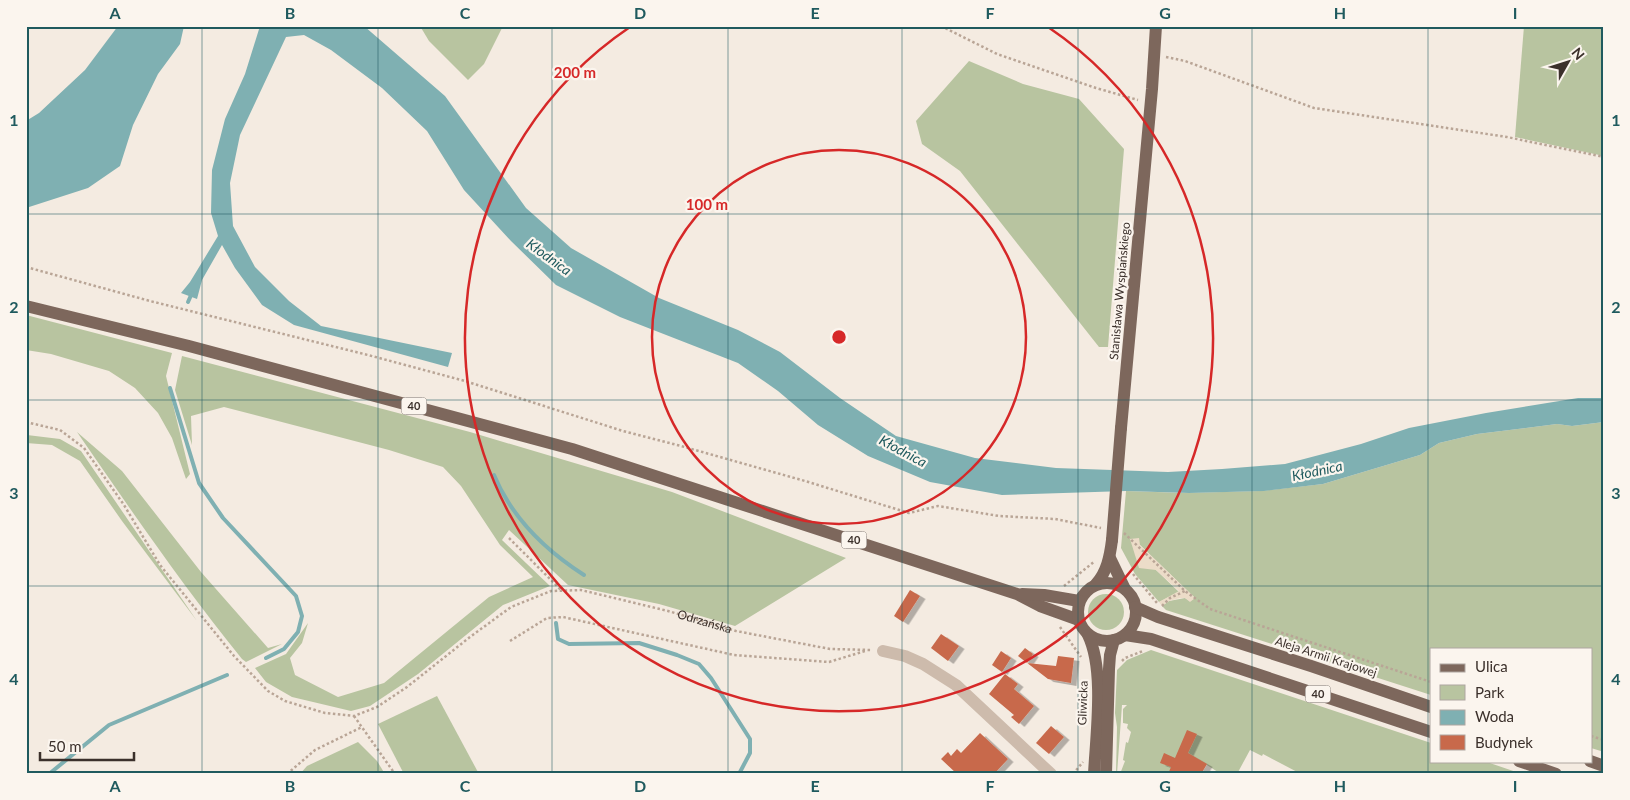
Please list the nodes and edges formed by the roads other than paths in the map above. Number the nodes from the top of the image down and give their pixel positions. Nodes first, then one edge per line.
1 (1156, 26) edge
2 (26, 306) edge
3 (1110, 558) junction
4 (1096, 584) junction
5 (1125, 589) junction
6 (1017, 594) junction
7 (1079, 601) junction
8 (1135, 607) junction
9 (1079, 620) junction
10 (1088, 635) junction
11 (1119, 638) junction
12 (883, 651) road end
13 (1430, 707) edge
14 (1430, 732) edge
15 (1522, 762) edge
16 (1592, 762) edge
17 (1604, 766) edge
18 (1051, 774) edge
19 (1094, 774) edge
20 (1106, 774) edge
21 (1556, 774) edge

1 - 3 main road, Stanisława Wyspiańskiego, bridge
2 - 6 main road, 40
3 - 4 main road, Stanisława Wyspiańskiego
3 - 5 main road
4 - 5 main road
4 - 7 main road
5 - 8 main road
6 - 7 main road, 40
6 - 9 main road, 40
7 - 9 main road
8 - 11 main road
8 - 13 main road, Aleja Armii Krajowej / 40
9 - 10 main road
10 - 11 main road, 40
10 - 19 main road, Gliwicka
11 - 14 main road, 40
11 - 20 main road, Gliwicka
12 - 18 street
15 - 21 main road
16 - 17 main road

